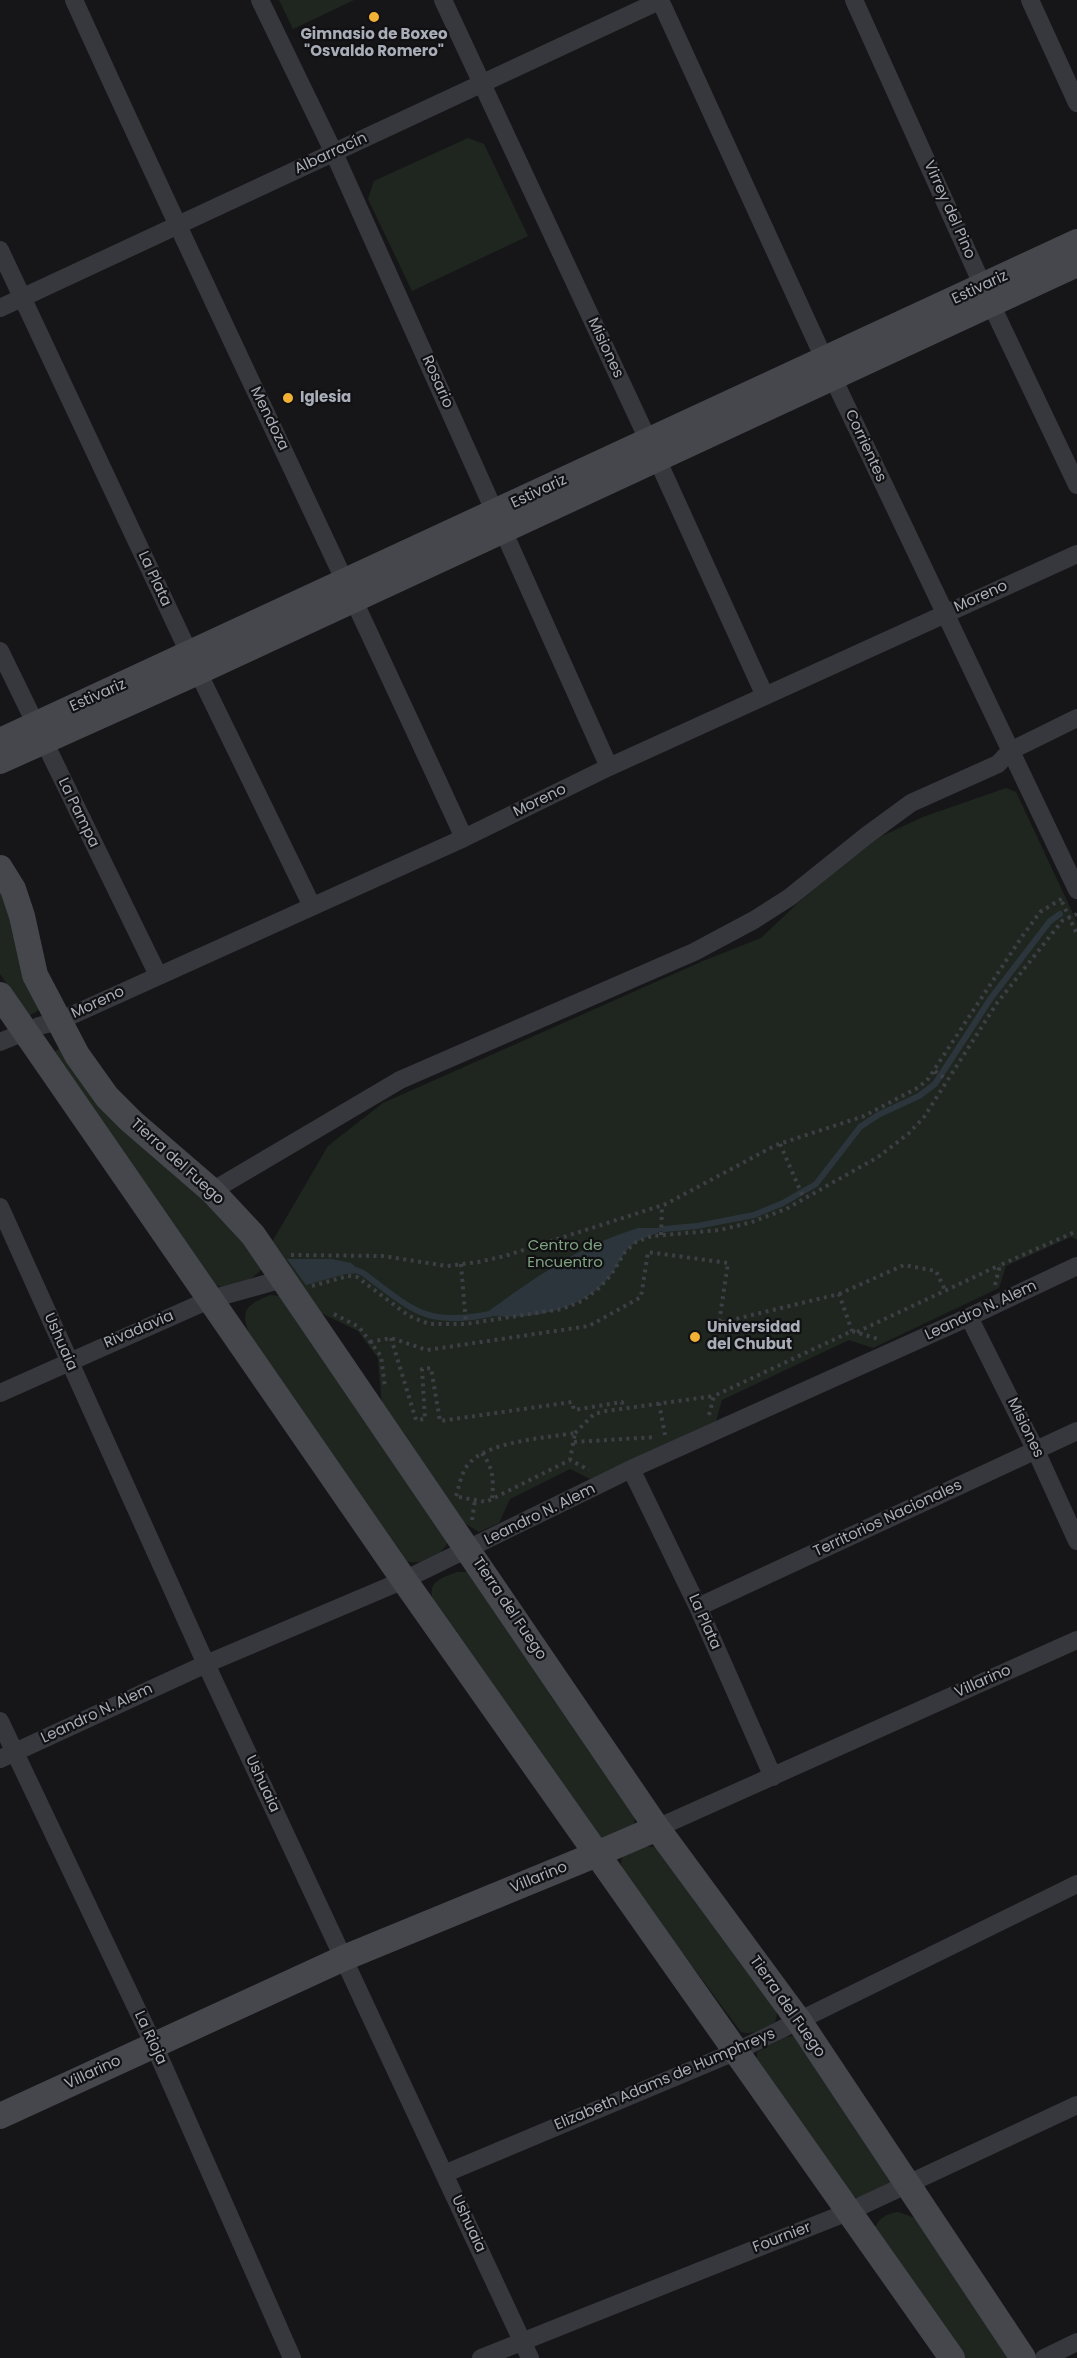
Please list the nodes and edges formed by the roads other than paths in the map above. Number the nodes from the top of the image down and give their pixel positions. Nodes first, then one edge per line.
1 (74, 0) edge
2 (260, 0) edge
3 (443, 0) edge
4 (660, 0) edge
5 (854, 0) edge
6 (1030, 0) edge
7 (481, 85) junction
8 (1077, 103) edge
9 (334, 153) junction
10 (177, 226) junction
11 (1077, 242) edge
12 (0, 250) edge
13 (1077, 264) edge
14 (987, 295) junction
15 (22, 298) junction
16 (0, 308) edge
17 (829, 369) junction
18 (653, 450) junction
19 (1077, 485) edge
20 (500, 521) junction
21 (1077, 554) edge
22 (351, 590) junction
23 (944, 614) junction
24 (0, 651) edge
25 (194, 663) junction
26 (765, 696) junction
27 (1077, 718) edge
28 (39, 733) junction
29 (0, 741) edge
30 (1010, 751) junction
31 (0, 761) edge
32 (609, 767) junction
33 (464, 838) junction
34 (0, 868) edge
35 (1073, 893) edge
36 (312, 906) junction
37 (158, 975) junction
38 (0, 995) edge
39 (59, 1021) junction
40 (25, 1031) junction
41 (0, 1042) edge
42 (212, 1191) junction
43 (0, 1207) edge
44 (1077, 1266) edge
45 (283, 1280) junction
46 (211, 1299) junction
47 (969, 1317) junction
48 (68, 1361) junction
49 (0, 1393) edge
50 (1077, 1431) edge
51 (1036, 1451) junction
52 (631, 1469) junction
53 (1077, 1541) edge
54 (469, 1550) junction
55 (404, 1580) junction
56 (698, 1607) junction
57 (1077, 1640) edge
58 (206, 1664) junction
59 (0, 1721) edge
60 (7, 1755) edge
61 (773, 1777) junction
62 (657, 1828) junction
63 (597, 1854) junction
64 (1077, 1884) edge
65 (344, 1958) junction
66 (799, 2021) junction
67 (153, 2045) junction
68 (736, 2051) junction
69 (1077, 2105) edge
70 (0, 2116) edge
71 (444, 2174) junction
72 (910, 2185) junction
73 (848, 2212) junction
74 (521, 2340) junction
75 (1077, 2342) edge
76 (292, 2358) edge
77 (481, 2358) edge
78 (530, 2358) edge
79 (952, 2358) edge
80 (1023, 2358) edge
81 (1044, 2358) edge

1 - 10 street, Mendoza
2 - 9 street, Rosario
3 - 7 street, Misiones
4 - 7 street, Albarracín
4 - 17 street, Corrientes
5 - 14 street, Virrey del Pino
6 - 8 street
7 - 9 street, Albarracín
7 - 18 street, Misiones
9 - 10 street, Albarracín
9 - 20 street, Rosario
10 - 15 street, Albarracín
10 - 22 street, Mendoza
11 - 14 street, Estivariz
12 - 15 street, La Plata
13 - 14 street, Estivariz
14 - 17 street, Estivariz
14 - 19 street, Virrey del Pino
15 - 16 street, Albarracín
15 - 25 street, La Plata
17 - 18 street, Estivariz
17 - 23 street, Corrientes
18 - 20 street, Estivariz
18 - 26 street, Misiones
20 - 22 street, Estivariz
20 - 32 street, Rosario
21 - 23 street, Moreno
22 - 25 street, Estivariz
22 - 33 street, Mendoza
23 - 26 street, Moreno
23 - 30 street, Corrientes
24 - 28 street, La Pampa
25 - 28 street, Estivariz
25 - 36 street, La Plata
26 - 32 street, Moreno
27 - 30 street
28 - 29 street, Estivariz
28 - 31 street, Estivariz
28 - 37 street, La Pampa
30 - 35 street, Corrientes
30 - 42 street
32 - 33 street, Moreno
33 - 36 street, Moreno
34 - 39 street, Tierra del Fuego
36 - 37 street, Moreno
37 - 39 street, Moreno
38 - 40 street
39 - 40 street, Moreno
39 - 42 street, Tierra del Fuego
40 - 41 street, Moreno
40 - 46 street
42 - 45 street, Tierra del Fuego
43 - 48 street, Ushuaia
44 - 47 street, Leandro N. Alem
45 - 46 street, Rivadavia
45 - 54 street, Tierra del Fuego
46 - 48 street, Rivadavia
46 - 55 street
47 - 51 street, Misiones
47 - 52 street, Leandro N. Alem
48 - 49 street, Rivadavia
48 - 58 street, Ushuaia
50 - 51 street, Territorios Nacionales
51 - 53 street, Misiones
51 - 56 street, Territorios Nacionales
52 - 54 street, Leandro N. Alem
52 - 56 street, La Plata
54 - 55 street, Leandro N. Alem
54 - 62 street, Tierra del Fuego
55 - 58 street, Leandro N. Alem
55 - 63 street
56 - 61 street, La Plata
57 - 61 street, Villarino
58 - 60 street, Leandro N. Alem
58 - 65 street, Ushuaia
59 - 60 street, La Rioja
60 - 67 street, La Rioja
61 - 62 street, Villarino
62 - 63 street, Villarino
62 - 66 street, Tierra del Fuego
63 - 65 street, Villarino
63 - 68 street
64 - 66 street, Elizabeth Adams de Humphreys
65 - 67 street, Villarino
65 - 71 street, Ushuaia
66 - 68 street, Elizabeth Adams de Humphreys
66 - 72 street, Tierra del Fuego
67 - 70 street, Villarino
67 - 76 street, La Rioja
68 - 71 street, Elizabeth Adams de Humphreys
68 - 73 street
69 - 72 street, Fournier
71 - 74 street, Ushuaia
72 - 73 street, Fournier
72 - 80 street, Tierra del Fuego
73 - 74 street, Fournier
73 - 79 street
74 - 77 street, Fournier
74 - 78 street, Ushuaia
75 - 81 street

